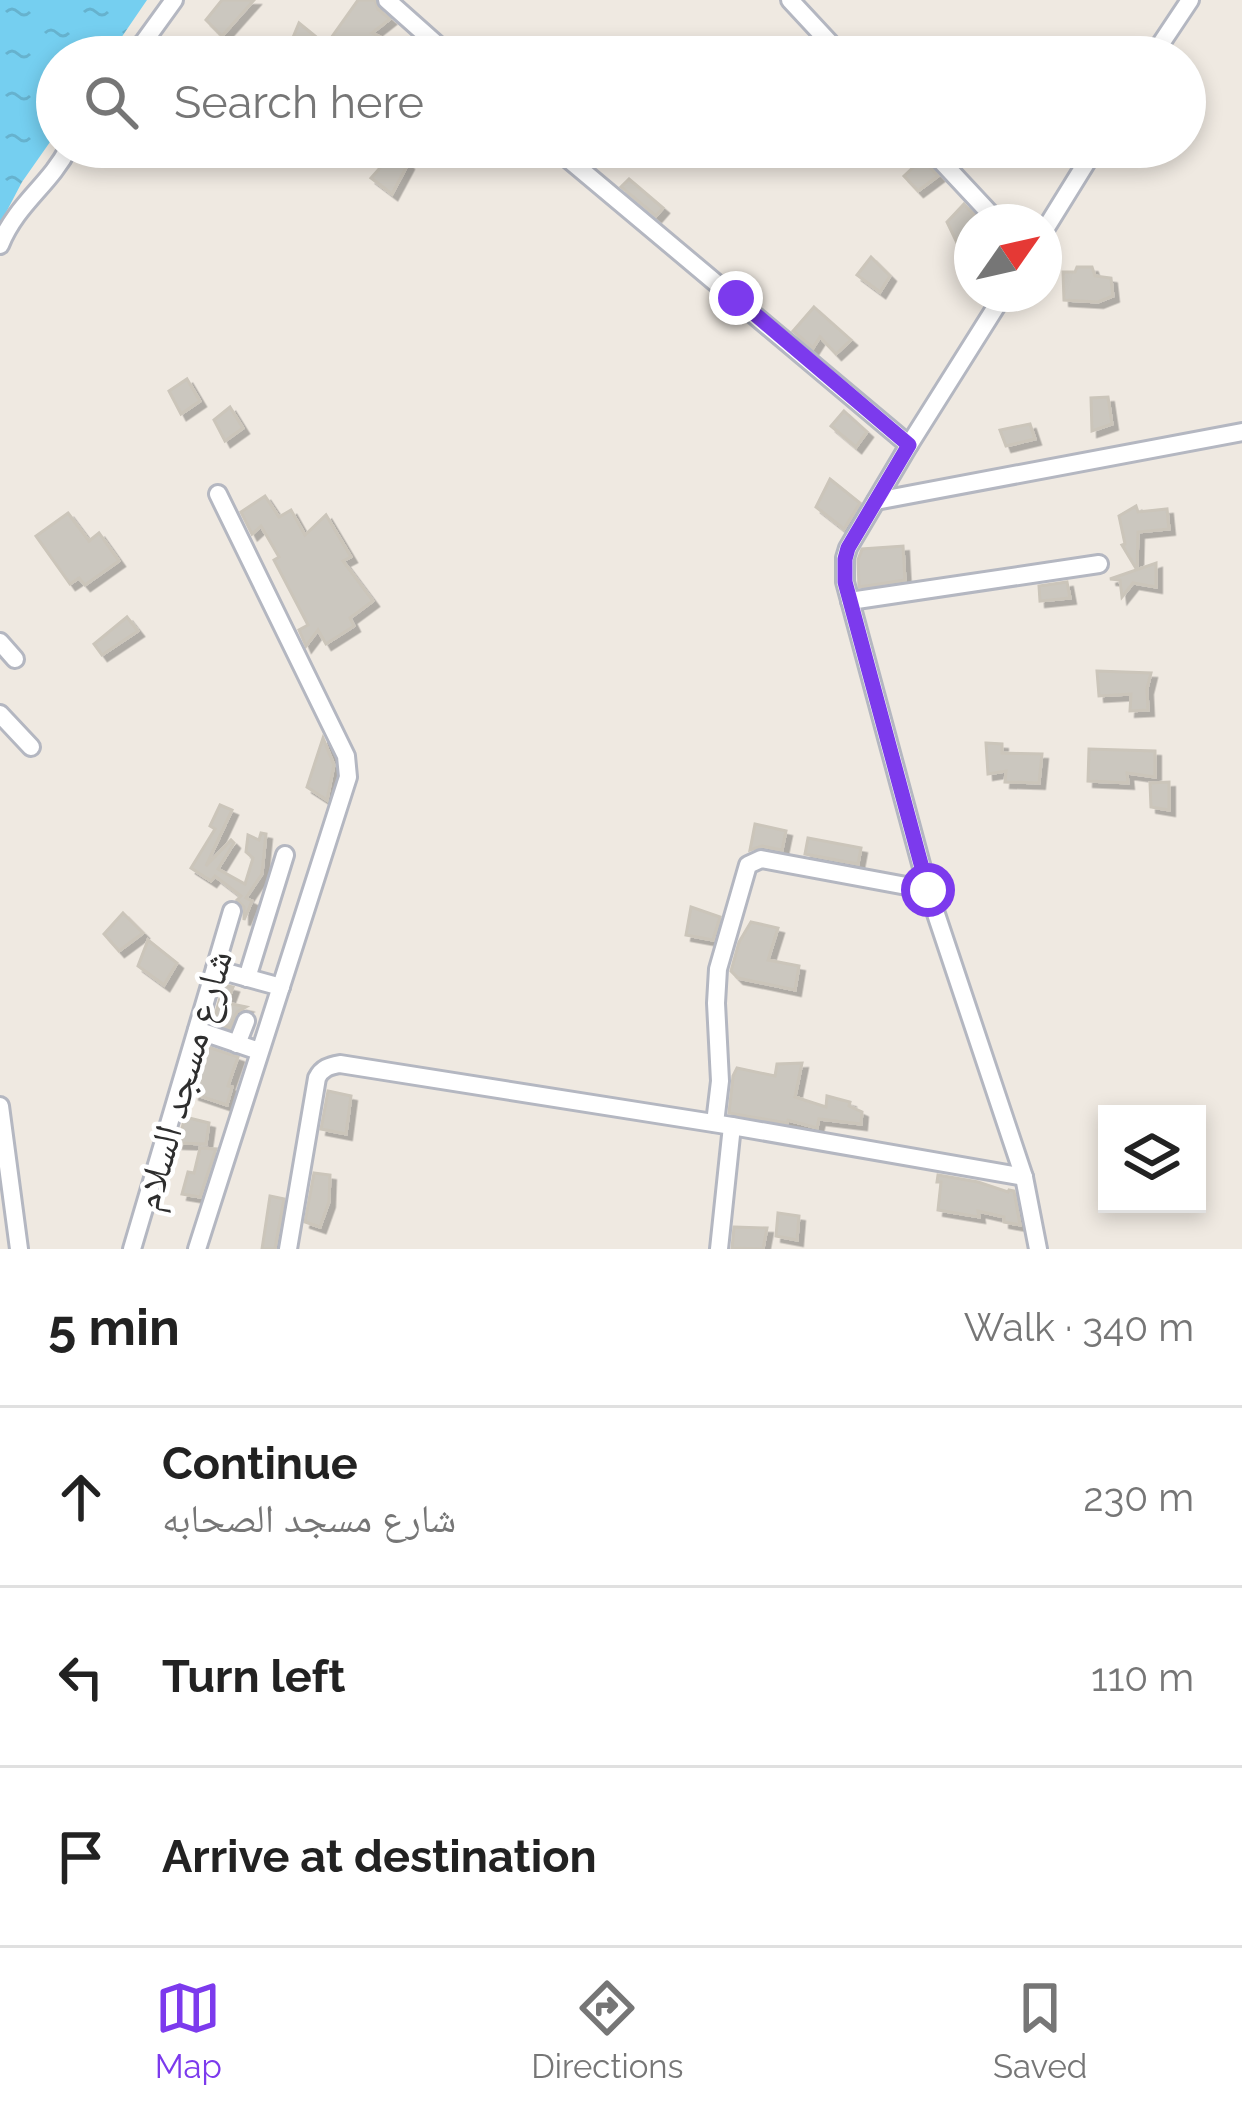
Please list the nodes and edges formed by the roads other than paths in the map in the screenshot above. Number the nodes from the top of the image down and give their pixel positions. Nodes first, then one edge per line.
1 (174, 0) edge
2 (387, 0) edge
3 (790, 0) edge
4 (1190, 0) edge
5 (148, 36) edge
6 (427, 36) edge
7 (823, 36) edge
8 (1166, 36) edge
9 (56, 168) edge
10 (579, 168) edge
11 (948, 168) edge
12 (1083, 168) edge
13 (981, 204) edge
14 (1061, 204) edge
15 (0, 244) edge
16 (993, 312) edge
17 (1242, 432) edge
18 (909, 445) junction
19 (218, 494) dead end
20 (876, 501) junction
21 (1099, 564) dead end
22 (850, 601) junction
23 (0, 642) edge
24 (15, 659) dead end
25 (0, 714) edge
26 (31, 748) dead end
27 (285, 855) dead end
28 (928, 890) junction
29 (232, 911) dead end
30 (215, 969) junction
31 (248, 978) junction
32 (281, 987) junction
33 (246, 1021) dead end
34 (197, 1030) junction
35 (237, 1044) junction
36 (259, 1051) junction
37 (0, 1106) edge
38 (724, 1124) junction
39 (1024, 1177) junction
40 (20, 1249) edge
41 (132, 1249) edge
42 (197, 1249) edge
43 (288, 1249) edge
44 (719, 1249) edge
45 (1038, 1249) edge

1 - 5 street
2 - 6 street
3 - 7 street
4 - 8 street
9 - 15 street
10 - 18 street
11 - 13 street
12 - 14 street
16 - 18 street
17 - 20 street
18 - 20 street
19 - 32 street
20 - 22 street
21 - 22 street
22 - 28 street
23 - 24 street
25 - 26 street
27 - 31 street
28 - 38 street
28 - 39 street
29 - 30 street, شارع مسجد السلام
30 - 31 street
30 - 34 street, شارع مسجد السلام
31 - 32 street
32 - 36 street
33 - 35 street
34 - 35 street
34 - 41 street, شارع مسجد السلام
35 - 36 street
36 - 42 street
37 - 40 street
38 - 39 street
38 - 43 street
38 - 44 street
39 - 45 street

